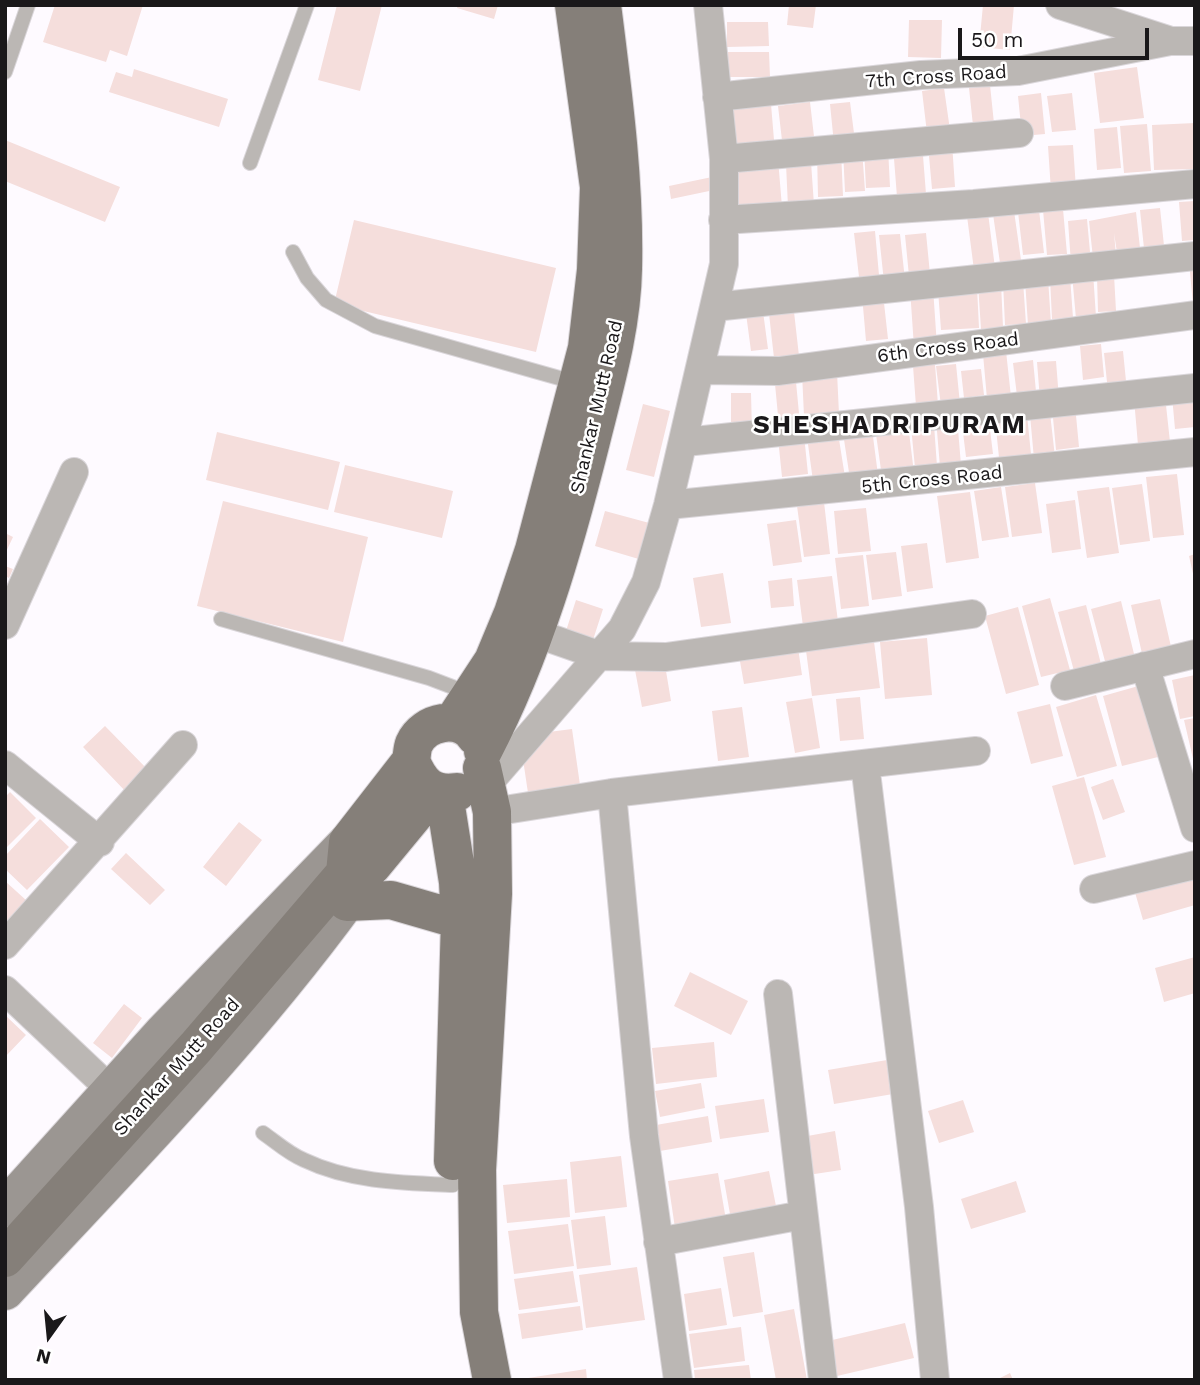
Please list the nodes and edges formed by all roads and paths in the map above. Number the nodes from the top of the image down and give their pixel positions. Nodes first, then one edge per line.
1 (28, 5) edge
2 (307, 5) edge
3 (573, 5) edge
4 (602, 5) edge
5 (708, 5) edge
6 (1060, 5) edge
7 (1183, 41) edge
8 (5, 72) edge
9 (717, 97) junction
10 (1019, 133) dead end
11 (724, 159) junction
12 (250, 163) dead end
13 (1195, 184) edge
14 (723, 220) junction
15 (293, 252) dead end
16 (1195, 256) edge
17 (609, 271) junction
18 (715, 307) junction
19 (1195, 315) edge
20 (701, 370) junction
21 (579, 383) junction
22 (1195, 388) edge
23 (685, 442) junction
24 (1195, 452) edge
25 (74, 472) dead end
26 (668, 505) junction
27 (972, 614) dead end
28 (221, 619) dead end
29 (5, 625) edge
30 (535, 633) junction
31 (1195, 654) edge
32 (601, 656) junction
33 (1145, 666) junction
34 (1065, 686) dead end
35 (463, 709) junction
36 (183, 745) dead end
37 (976, 751) dead end
38 (411, 761) junction
39 (865, 764) junction
40 (5, 765) edge
41 (486, 779) junction
42 (439, 793) junction
43 (612, 793) junction
44 (1195, 828) edge
45 (100, 842) junction
46 (1195, 864) edge
47 (350, 873) junction
48 (1094, 889) dead end
49 (460, 920) junction
50 (5, 945) edge
51 (5, 990) edge
52 (778, 994) dead end
53 (112, 1091) junction
54 (263, 1133) dead end
55 (453, 1185) junction
56 (5, 1208) edge
57 (803, 1215) junction
58 (659, 1242) junction
59 (5, 1258) edge
60 (5, 1291) edge
61 (466, 1380) edge
62 (492, 1380) edge
63 (678, 1380) edge
64 (823, 1380) edge
65 (935, 1380) edge

1 - 8 lane
2 - 12 lane
3 - 17 main road, Shankar Mutt Road
4 - 17 main road, Shankar Mutt Road
5 - 9 street
6 - 7 street
7 - 9 street, 7th Cross Road
9 - 11 street
10 - 11 street
11 - 14 street
13 - 14 street
14 - 18 street
15 - 21 lane
16 - 18 street
17 - 21 main road, Shankar Mutt Road
17 - 30 main road, Shankar Mutt Road
18 - 20 street
19 - 20 street, 6th Cross Road
20 - 23 street
21 - 35 main road, Shankar Mutt Road
22 - 23 street
23 - 26 street
24 - 26 street, 5th Cross Road
25 - 29 street
26 - 32 street
27 - 32 street
28 - 35 lane
30 - 32 street
30 - 41 main road, Shankar Mutt Road
31 - 33 street
32 - 41 street
33 - 34 street
33 - 44 street
35 - 38 main road, Shankar Mutt Road
35 - 41 main road
36 - 45 street
37 - 39 street
38 - 42 main road
38 - 47 main road, Shankar Mutt Road
39 - 43 street
39 - 65 street
40 - 45 street
41 - 42 main road, Shankar Mutt Road
41 - 43 street
41 - 62 main road
42 - 47 main road, Shankar Mutt Road
42 - 49 main road
43 - 58 street
45 - 50 street
46 - 48 street
47 - 49 main road
47 - 53 main road
47 - 59 main road, Shankar Mutt Road
47 - 60 main road
49 - 55 main road
51 - 53 street
52 - 57 street
53 - 56 main road
54 - 55 lane
55 - 61 main road
57 - 58 street
57 - 64 street
58 - 63 street

